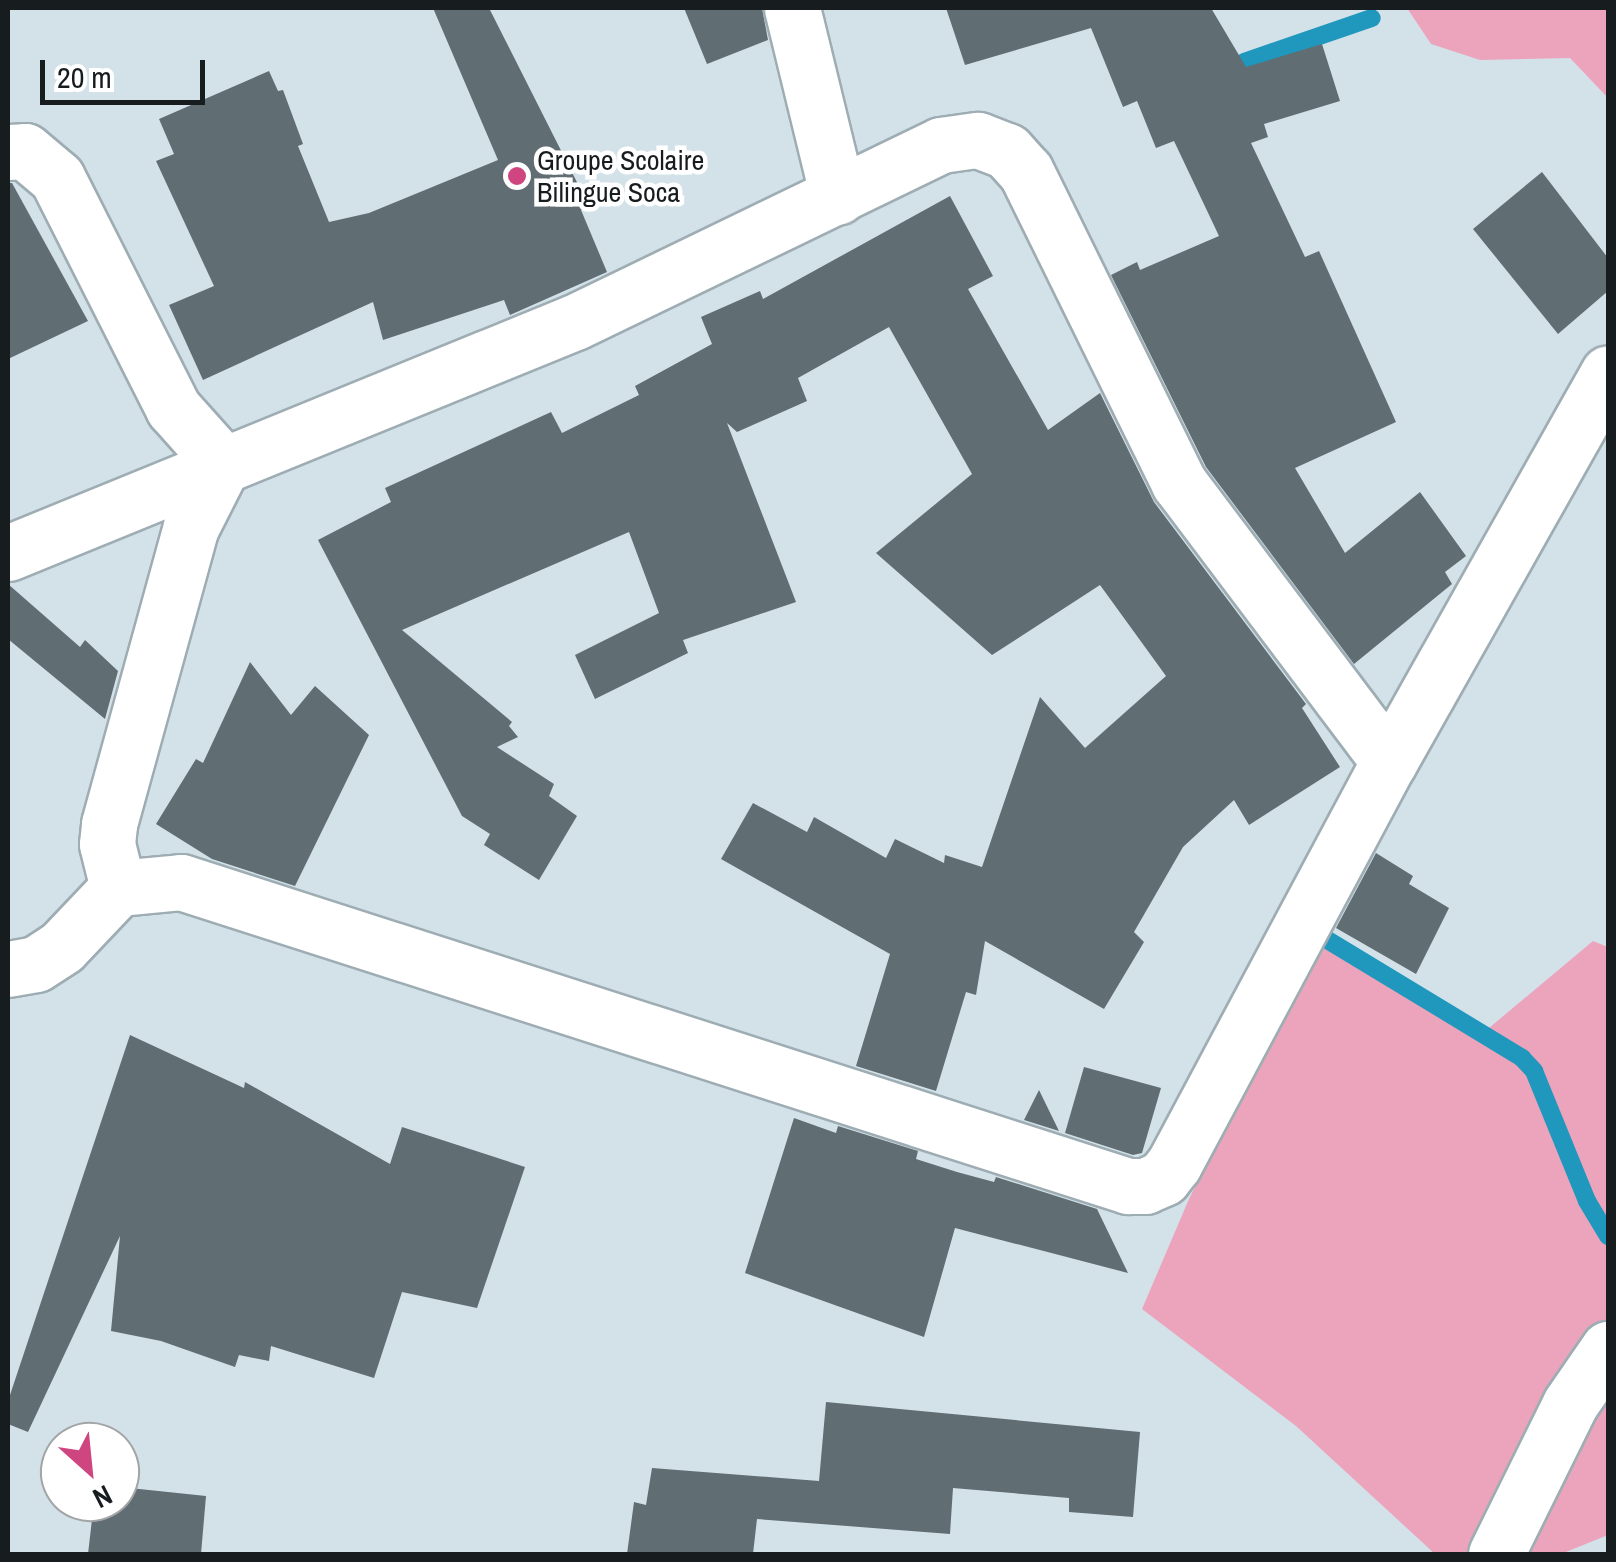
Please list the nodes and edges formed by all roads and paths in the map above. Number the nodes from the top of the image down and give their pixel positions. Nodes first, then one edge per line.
1 (792, 8) edge
2 (8, 152) edge
3 (838, 196) junction
4 (1608, 374) edge
5 (223, 464) junction
6 (8, 553) edge
7 (1390, 762) junction
8 (118, 888) junction
9 (8, 969) edge
10 (1608, 1349) edge
11 (1496, 1554) edge

1 - 3 street
2 - 5 street
3 - 5 street
3 - 7 street
4 - 7 street
5 - 6 street
5 - 8 street
7 - 8 street
8 - 9 street
10 - 11 street

